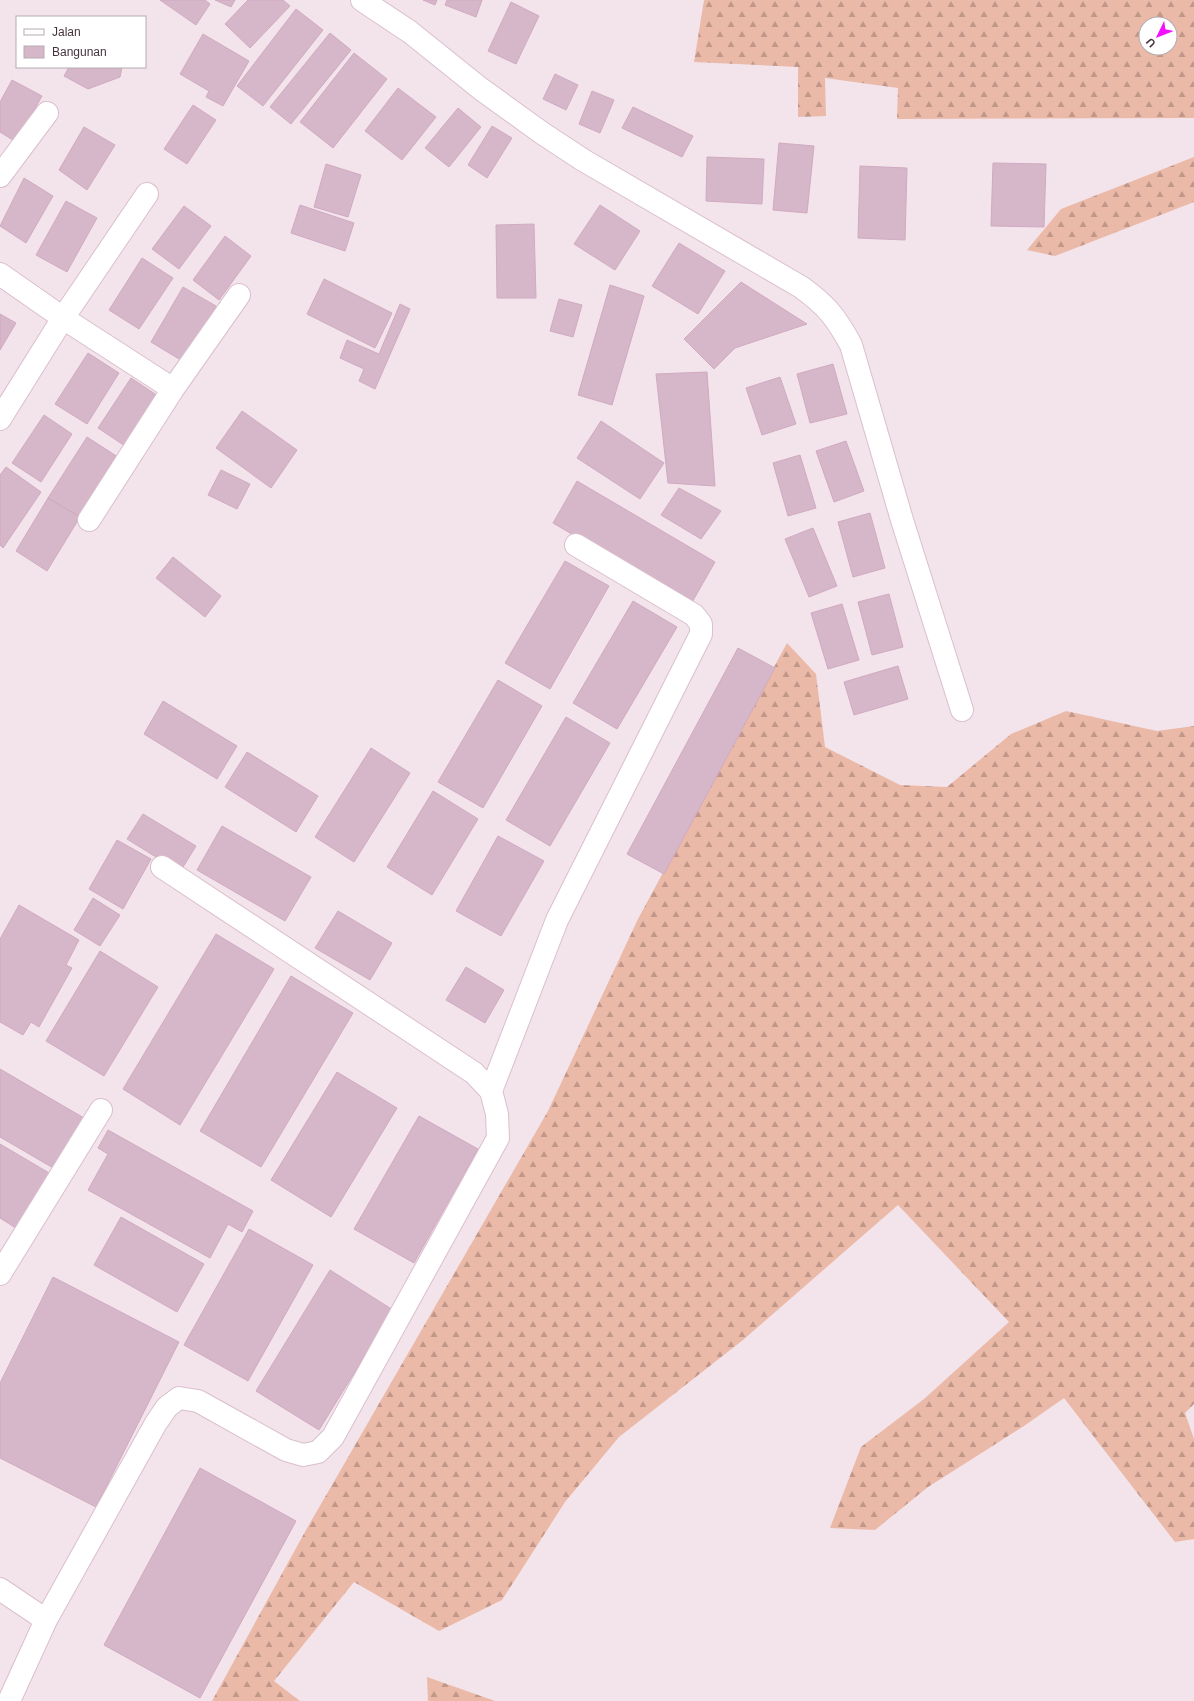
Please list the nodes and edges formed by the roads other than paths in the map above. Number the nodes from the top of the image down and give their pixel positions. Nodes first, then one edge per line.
1 (362, 0) edge
2 (47, 113) dead end
3 (0, 176) edge
4 (147, 194) dead end
5 (0, 274) edge
6 (239, 295) dead end
7 (63, 318) junction
8 (173, 389) junction
9 (0, 419) edge
10 (89, 520) dead end
11 (576, 545) dead end
12 (962, 710) dead end
13 (162, 867) dead end
14 (491, 1090) junction
15 (101, 1110) dead end
16 (0, 1274) edge
17 (0, 1589) edge
18 (46, 1620) junction
19 (0, 1694) edge
20 (8, 1701) edge

1 - 12 street
2 - 3 street
4 - 7 street
5 - 7 street
6 - 8 street
7 - 8 street
7 - 9 street
8 - 10 street
11 - 14 street
13 - 14 street
14 - 18 street
15 - 16 street
17 - 18 street
18 - 20 street
19 - 20 street

